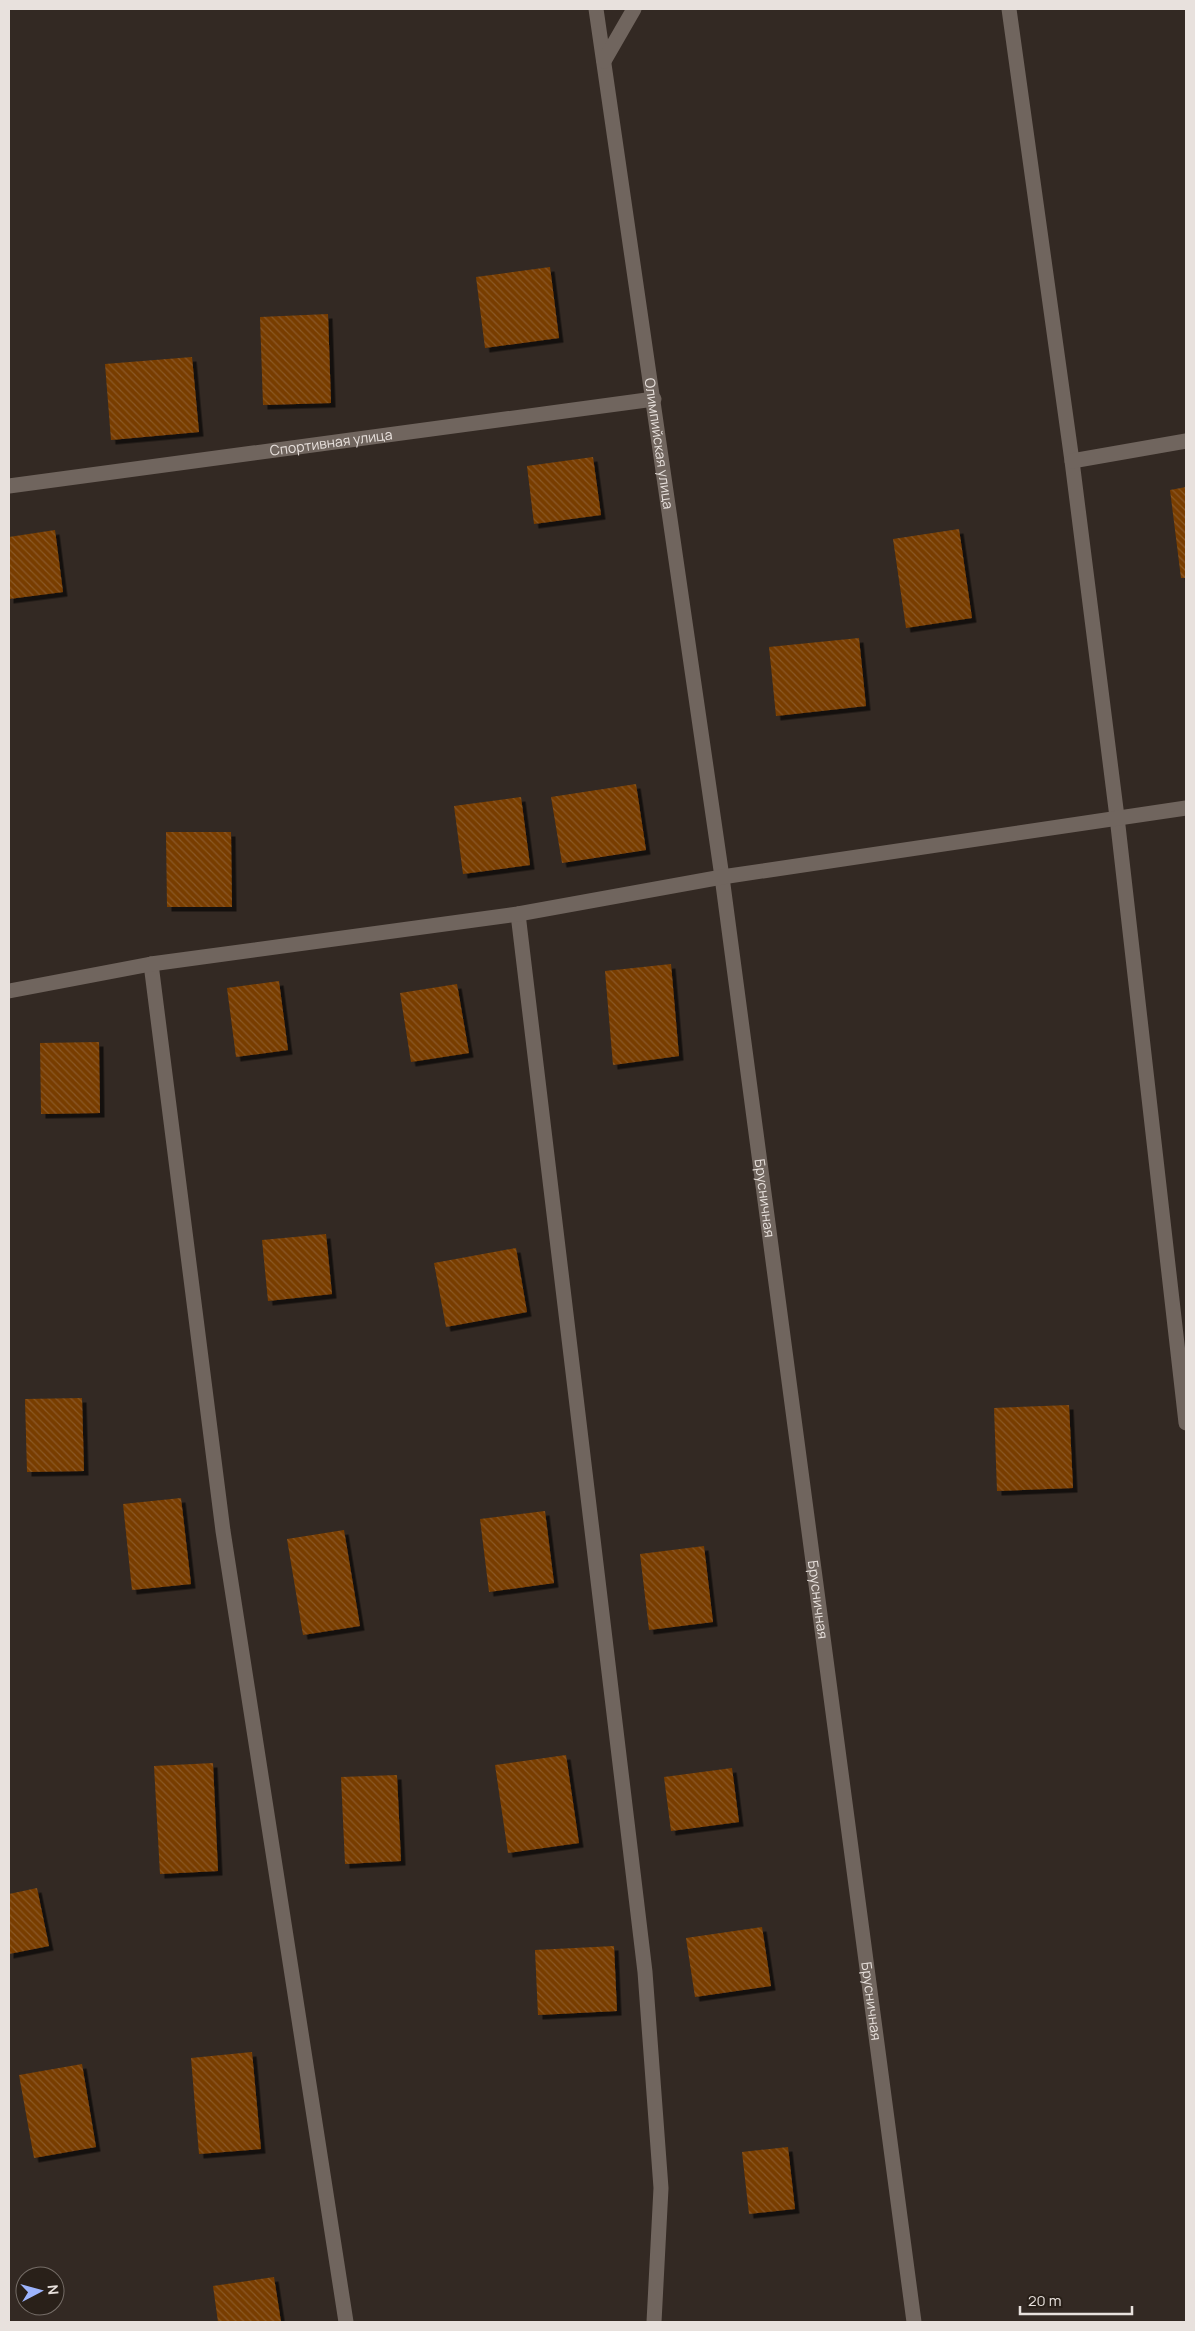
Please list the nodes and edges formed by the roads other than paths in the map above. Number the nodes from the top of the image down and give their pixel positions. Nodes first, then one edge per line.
1 (596, 9) edge
2 (634, 9) edge
3 (1009, 9) edge
4 (604, 61) junction
5 (654, 399) junction
6 (1186, 441) edge
7 (1072, 461) junction
8 (9, 486) edge
9 (1186, 808) edge
10 (1117, 817) junction
11 (722, 877) junction
12 (518, 914) junction
13 (151, 964) junction
14 (9, 990) edge
15 (1186, 1422) edge
16 (346, 2322) edge
17 (654, 2322) edge
18 (914, 2322) edge

1 - 4 street, Олимпийская улица
2 - 4 street
3 - 7 street
4 - 5 street, Олимпийская улица
5 - 8 street, Спортивная улица
5 - 11 street, Олимпийская улица
6 - 7 street
7 - 10 street
9 - 10 street
10 - 11 street
10 - 15 street
11 - 12 street
11 - 18 street, Брусничная
12 - 13 street
12 - 17 street
13 - 14 street
13 - 16 street

